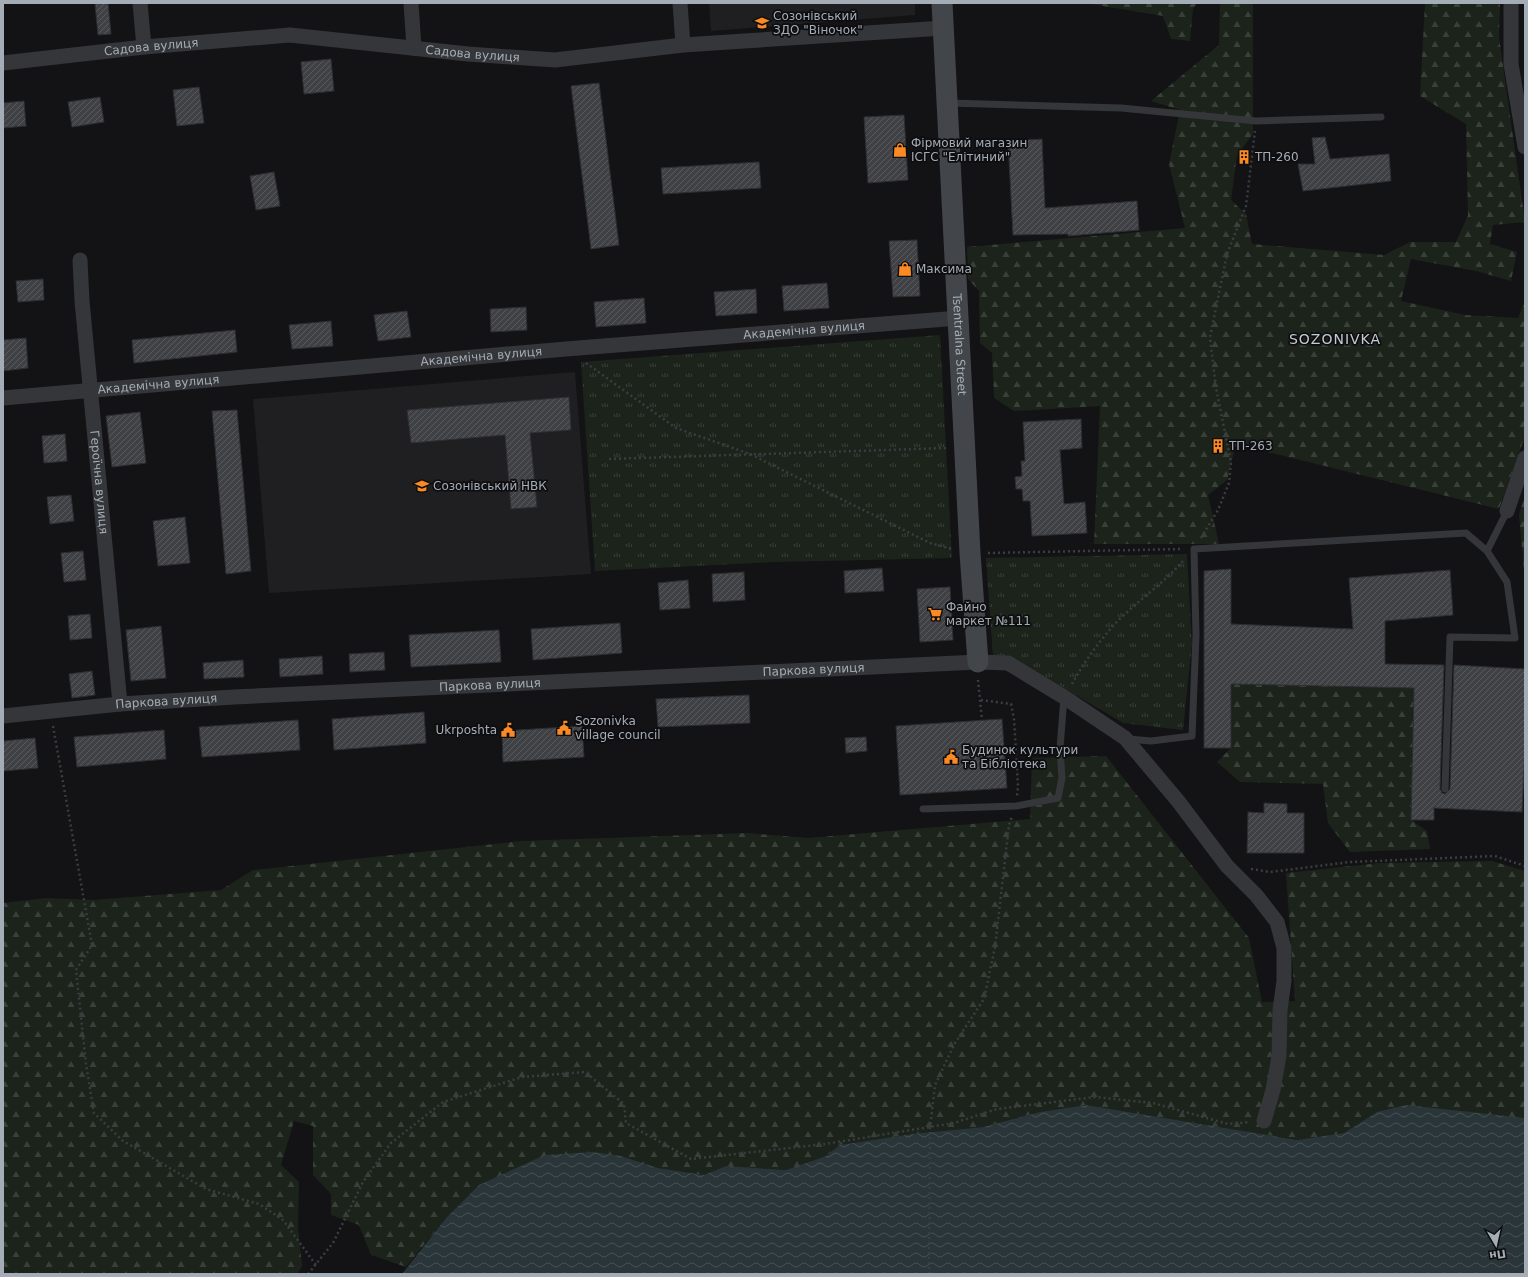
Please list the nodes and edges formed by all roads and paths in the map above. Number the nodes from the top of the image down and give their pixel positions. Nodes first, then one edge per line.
1 (140, 3) edge
2 (411, 3) edge
3 (680, 3) edge
4 (942, 3) edge
5 (1511, 3) edge
6 (944, 28) junction
7 (683, 45) junction
8 (144, 47) junction
9 (414, 48) junction
10 (3, 63) edge
11 (947, 103) junction
12 (1381, 117) dead end
13 (1256, 121) junction
14 (1525, 147) edge
15 (80, 260) dead end
16 (959, 318) junction
17 (566, 349) junction
18 (92, 390) junction
19 (3, 398) edge
20 (965, 448) junction
21 (750, 454) junction
22 (1525, 458) edge
23 (609, 459) dead end
24 (1507, 511) joint
25 (1194, 549) junction
26 (1487, 551) junction
27 (970, 553) junction
28 (978, 662) junction
29 (980, 691) dead end
30 (1064, 697) junction
31 (981, 700) junction
32 (120, 704) junction
33 (51, 711) junction
34 (3, 716) edge
35 (982, 720) dead end
36 (1126, 738) junction
37 (1445, 789) dead end
38 (1016, 806) junction
39 (923, 809) dead end
40 (1227, 866) junction
41 (1525, 866) edge
42 (1264, 1122) joint
43 (930, 1128) junction
44 (316, 1265) junction
45 (308, 1274) edge
46 (929, 1274) edge

1 - 8 street
2 - 9 street
3 - 7 street
4 - 6 street, Tsentralna Street
5 - 14 street
6 - 7 street, Садова вулиця
6 - 11 street, Tsentralna Street
7 - 9 street, Садова вулиця
8 - 9 street, Садова вулиця
8 - 10 street, Садова вулиця
11 - 13 lane
11 - 16 street, Tsentralna Street
12 - 13 lane
13 - 25 path
15 - 18 street, Героїчна вулиця
16 - 17 street, Академічна вулиця
16 - 20 street, Tsentralna Street
17 - 18 street, Академічна вулиця
17 - 21 path
18 - 19 street, Академічна вулиця
18 - 32 street, Героїчна вулиця
20 - 21 path
20 - 27 street, Tsentralna Street
21 - 23 path
21 - 27 path
22 - 24 street
24 - 26 lane
25 - 26 lane
25 - 27 path
25 - 30 path
25 - 36 lane
26 - 37 lane
27 - 28 street, Tsentralna Street
28 - 30 street, Паркова вулиця
28 - 32 street, Паркова вулиця
29 - 31 path
30 - 36 street, Паркова вулиця
30 - 38 lane
31 - 35 path
31 - 38 path
32 - 33 street, Паркова вулиця
33 - 34 street, Паркова вулиця
33 - 44 path
36 - 40 street, Паркова вулиця
38 - 39 lane
38 - 43 path
40 - 41 path
40 - 42 street, Паркова вулиця
42 - 43 path
43 - 44 path
43 - 46 path
44 - 45 path

